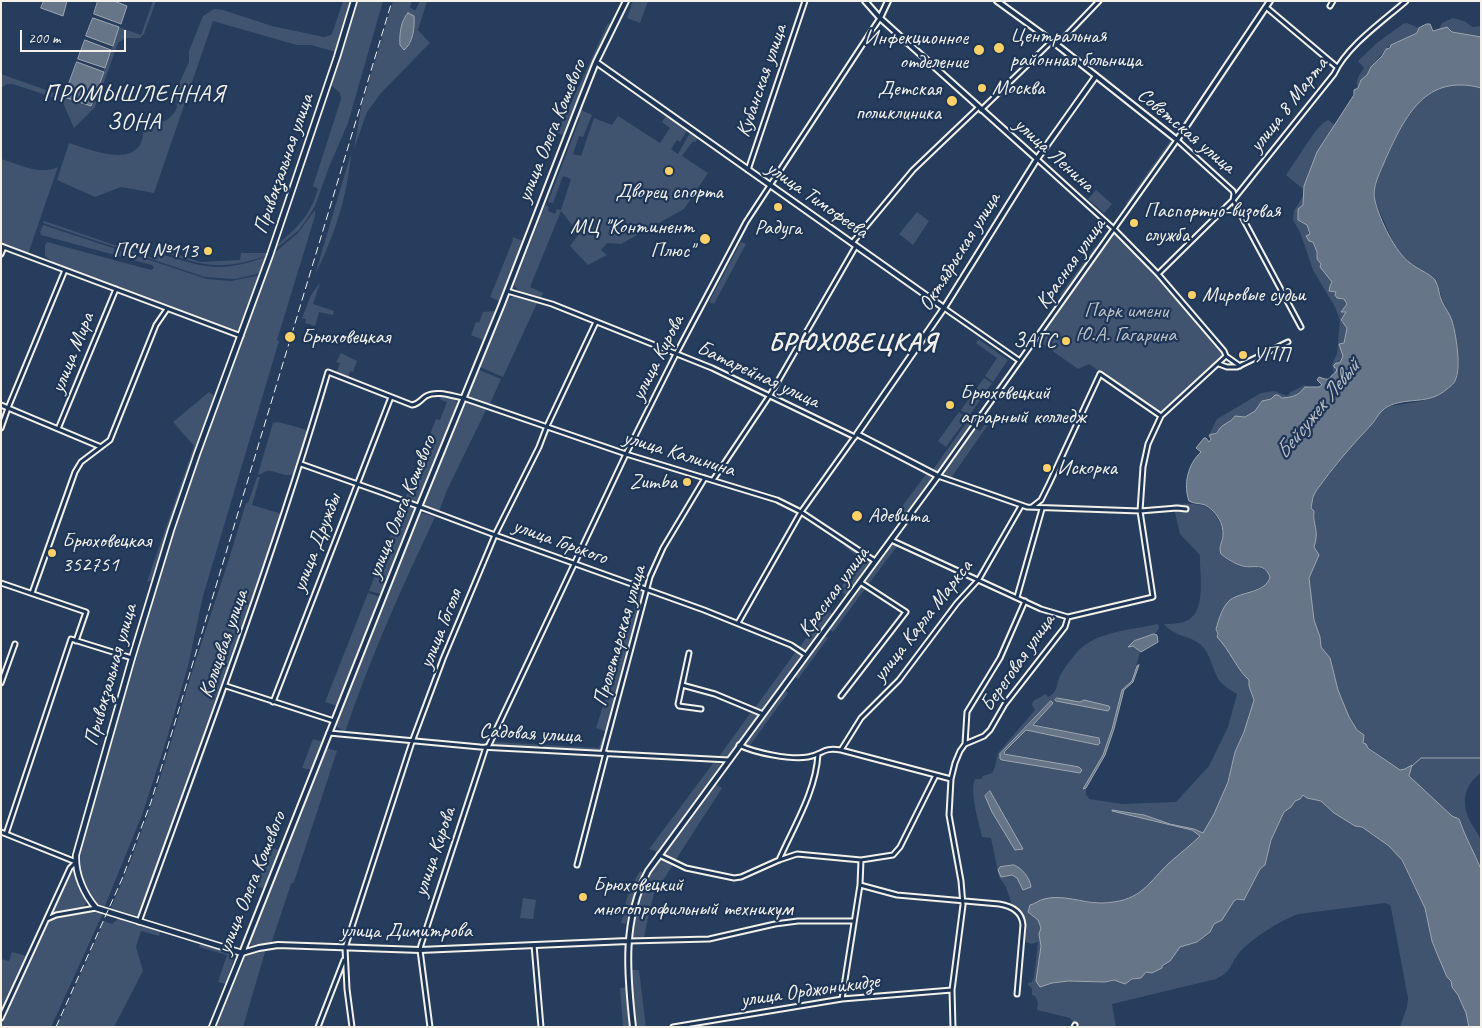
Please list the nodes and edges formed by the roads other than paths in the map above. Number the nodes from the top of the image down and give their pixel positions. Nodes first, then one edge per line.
1 (354, 1) edge
2 (626, 1) edge
3 (805, 1) edge
4 (865, 1) edge
5 (888, 1) edge
6 (996, 1) edge
7 (1099, 1) edge
8 (1333, 1) edge
9 (1406, 1) edge
10 (1267, 3) edge
11 (1330, 6) dead end
12 (880, 18) junction
13 (1052, 41) junction
14 (1058, 45) junction
15 (596, 62) junction
16 (1337, 67) junction
17 (1096, 76) junction
18 (980, 108) junction
19 (1177, 140) junction
20 (1037, 159) junction
21 (748, 170) junction
22 (771, 185) junction
23 (1233, 200) junction
24 (1114, 229) junction
25 (854, 244) junction
26 (3, 247) edge
27 (1, 254) edge
28 (65, 270) junction
29 (1158, 274) junction
30 (116, 289) junction
31 (507, 291) junction
32 (944, 308) junction
33 (167, 309) junction
34 (596, 322) junction
35 (1301, 327) dead end
36 (241, 336) junction
37 (1288, 342) dead end
38 (676, 354) junction
39 (1226, 356) junction
40 (1020, 360) junction
41 (1219, 364) junction
42 (1240, 366) junction
43 (328, 372) joint
44 (770, 395) junction
45 (391, 397) junction
46 (463, 398) junction
47 (1, 405) edge
48 (8, 408) junction
49 (1161, 416) junction
50 (547, 426) junction
51 (1, 428) edge
52 (58, 429) junction
53 (856, 435) junction
54 (101, 447) junction
55 (626, 454) junction
56 (301, 464) junction
57 (938, 476) junction
58 (705, 478) junction
59 (713, 480) junction
60 (356, 484) junction
61 (1021, 506) junction
62 (419, 507) junction
63 (1031, 508) junction
64 (1042, 509) junction
65 (1186, 509) dead end
66 (1140, 511) junction
67 (801, 512) junction
68 (495, 535) junction
69 (891, 540) junction
70 (875, 561) junction
71 (574, 563) junction
72 (979, 579) junction
73 (1, 582) edge
74 (860, 582) junction
75 (646, 589) junction
76 (32, 593) junction
77 (1016, 596) junction
78 (1025, 602) junction
79 (1068, 617) junction
80 (738, 623) junction
81 (76, 640) junction
82 (15, 644) dead end
83 (689, 653) dead end
84 (806, 656) junction
85 (132, 658) junction
86 (1, 684) edge
87 (682, 685) junction
88 (226, 686) junction
89 (841, 696) dead end
90 (273, 702) junction
91 (701, 709) dead end
92 (763, 714) junction
93 (334, 722) junction
94 (330, 733) junction
95 (412, 742) junction
96 (965, 744) junction
97 (740, 746) junction
98 (487, 747) junction
99 (841, 750) junction
100 (605, 753) junction
101 (818, 754) junction
102 (729, 760) junction
103 (936, 775) junction
104 (951, 779) junction
105 (1, 832) edge
106 (6, 834) junction
107 (659, 855) junction
108 (779, 860) junction
109 (861, 860) junction
110 (76, 862) junction
111 (577, 865) dead end
112 (860, 885) junction
113 (88, 898) junction
114 (963, 900) junction
115 (96, 908) junction
116 (84, 910) junction
117 (46, 919) junction
118 (854, 921) junction
119 (139, 922) junction
120 (628, 941) junction
121 (534, 945) junction
122 (345, 948) junction
123 (420, 950) junction
124 (242, 953) junction
125 (344, 959) junction
126 (952, 990) junction
127 (1017, 994) dead end
128 (842, 999) junction
129 (1, 1018) edge
130 (212, 1027) edge
131 (318, 1027) edge
132 (352, 1027) edge
133 (430, 1027) edge
134 (541, 1027) edge
135 (632, 1027) edge
136 (673, 1027) edge
137 (953, 1027) edge

1 - 36 main road, Привокзальная улица
2 - 15 street, улица Олега Кошевого
3 - 21 street, Кубанская улица
4 - 12 street, улица Ленина
5 - 12 street, улица Кирова
6 - 13 street, Советская улица
7 - 14 street
8 - 11 street
9 - 16 street, улица 8 Марта
10 - 16 street
10 - 19 street, Красная улица
12 - 18 street, улица Ленина
12 - 22 street, улица Кирова
13 - 14 street, Советская улица
13 - 18 street
14 - 17 street, Советская улица
15 - 21 street, улица Тимофеева
15 - 31 street, улица Олега Кошевого
16 - 23 street, улица 8 Марта
17 - 19 street, Советская улица
17 - 20 street, Октябрьская улица
18 - 20 street, улица Ленина
18 - 25 street
19 - 23 street, Советская улица
19 - 24 street, Красная улица
20 - 24 street, улица Ленина
20 - 32 street, Октябрьская улица
21 - 22 street, улица Тимофеева
22 - 25 street, улица Тимофеева
22 - 38 street, улица Кирова
23 - 29 street, улица 8 Марта
23 - 35 street, Советская улица
24 - 29 street, улица Ленина
24 - 40 street, Красная улица
25 - 32 street, улица Тимофеева
25 - 44 street
26 - 27 street
26 - 28 street
28 - 30 street
28 - 48 street
29 - 39 street, улица Ленина
30 - 33 street
30 - 52 street, улица Мира
31 - 34 street, Батарейная улица
31 - 46 street, улица Олега Кошевого
32 - 40 street, улица Тимофеева
32 - 53 street, Октябрьская улица
33 - 36 street
33 - 54 street
34 - 38 street, Батарейная улица
34 - 50 street, улица Гоголя
36 - 85 main road, Привокзальная улица
37 - 42 street
38 - 44 street, Батарейная улица
38 - 55 street, улица Кирова
39 - 41 street, Береговая улица
39 - 42 street, улица Ленина
40 - 57 street, Красная улица
41 - 42 street
41 - 49 street, Береговая улица
43 - 45 street, улица Калинина
43 - 56 street, Кольцевая улица
44 - 53 street, Батарейная улица
44 - 59 street
45 - 46 street, улица Калинина
45 - 60 street, улица Дружбы
46 - 50 street, улица Калинина
46 - 62 street, улица Олега Кошевого
47 - 48 street
48 - 51 street
48 - 52 street
49 - 63 street
49 - 66 street, Береговая улица
50 - 55 street, улица Калинина
50 - 68 street, улица Гоголя
52 - 54 street
53 - 57 street, Батарейная улица
53 - 67 street, Октябрьская улица
54 - 76 street
55 - 58 street, улица Калинина
55 - 71 street, улица Кирова
56 - 60 street, улица Горького
56 - 88 street, Кольцевая улица
57 - 61 street, Батарейная улица
57 - 69 street, Красная улица
58 - 59 street, улица Калинина
58 - 75 street, Пролетарская улица
59 - 67 street, улица Калинина
60 - 62 street, улица Горького
60 - 90 street, улица Дружбы
61 - 63 street, Батарейная улица
61 - 72 street, улица Карла Маркса
62 - 68 street, улица Горького
62 - 93 street, улица Олега Кошевого
63 - 64 street, Батарейная улица
64 - 66 street, Батарейная улица
64 - 77 street
65 - 66 street, Батарейная улица
66 - 79 street, Береговая улица
67 - 70 street, улица Калинина
67 - 80 street, Октябрьская улица
68 - 71 street, улица Горького
68 - 95 street, улица Гоголя
69 - 70 street, Красная улица
69 - 72 street
70 - 74 street, Красная улица
71 - 75 street, улица Горького
71 - 98 street, улица Кирова
72 - 77 street
72 - 99 street, улица Карла Маркса
73 - 76 street
74 - 84 street, Красная улица
74 - 89 street
75 - 80 street, улица Горького
75 - 100 street, Пролетарская улица
76 - 81 street
77 - 78 street
78 - 79 street
78 - 96 street
79 - 96 street, Береговая улица
80 - 84 street, улица Горького
81 - 85 street
81 - 106 street
82 - 86 street
83 - 87 street
84 - 92 street, Красная улица
85 - 110 main road, Привокзальная улица
87 - 91 street
87 - 92 street
88 - 90 street
88 - 119 street, Кольцевая улица
90 - 93 street
92 - 97 street, Красная улица
93 - 94 street, улица Олега Кошевого
94 - 95 street, Садовая улица
94 - 124 street, улица Олега Кошевого
95 - 98 street, Садовая улица
95 - 122 street, улица Гоголя
96 - 104 street
97 - 101 street
97 - 102 street, Красная улица
98 - 100 street, Садовая улица
98 - 123 street, улица Кирова
99 - 101 street
99 - 103 street
100 - 102 street, Садовая улица
100 - 111 street, Пролетарская улица
101 - 108 street
102 - 107 street, Красная улица
103 - 104 street
103 - 109 street
104 - 114 street
105 - 106 street
106 - 110 street
107 - 108 street
107 - 120 street, Красная улица
108 - 109 street
109 - 112 street
110 - 113 main road
110 - 117 street, Привокзальная улица
112 - 114 street
112 - 118 street
113 - 115 main road
113 - 116 street
114 - 126 street
114 - 127 street
115 - 116 street
115 - 119 main road
116 - 117 street
117 - 129 street, Привокзальная улица
118 - 120 street, улица Димитрова
118 - 128 street
119 - 124 main road
120 - 121 street, улица Димитрова
120 - 135 street, Красная улица
121 - 123 street, улица Димитрова
121 - 134 street
122 - 123 street, улица Димитрова
122 - 124 street, улица Димитрова
122 - 125 street, улица Гоголя
123 - 133 street, улица Кирова
124 - 130 main road, улица Олега Кошевого
125 - 131 street, улица Гоголя
125 - 132 street, улица Гоголя
126 - 128 street, улица Орджоникидзе
126 - 137 street
128 - 136 street, улица Орджоникидзе

